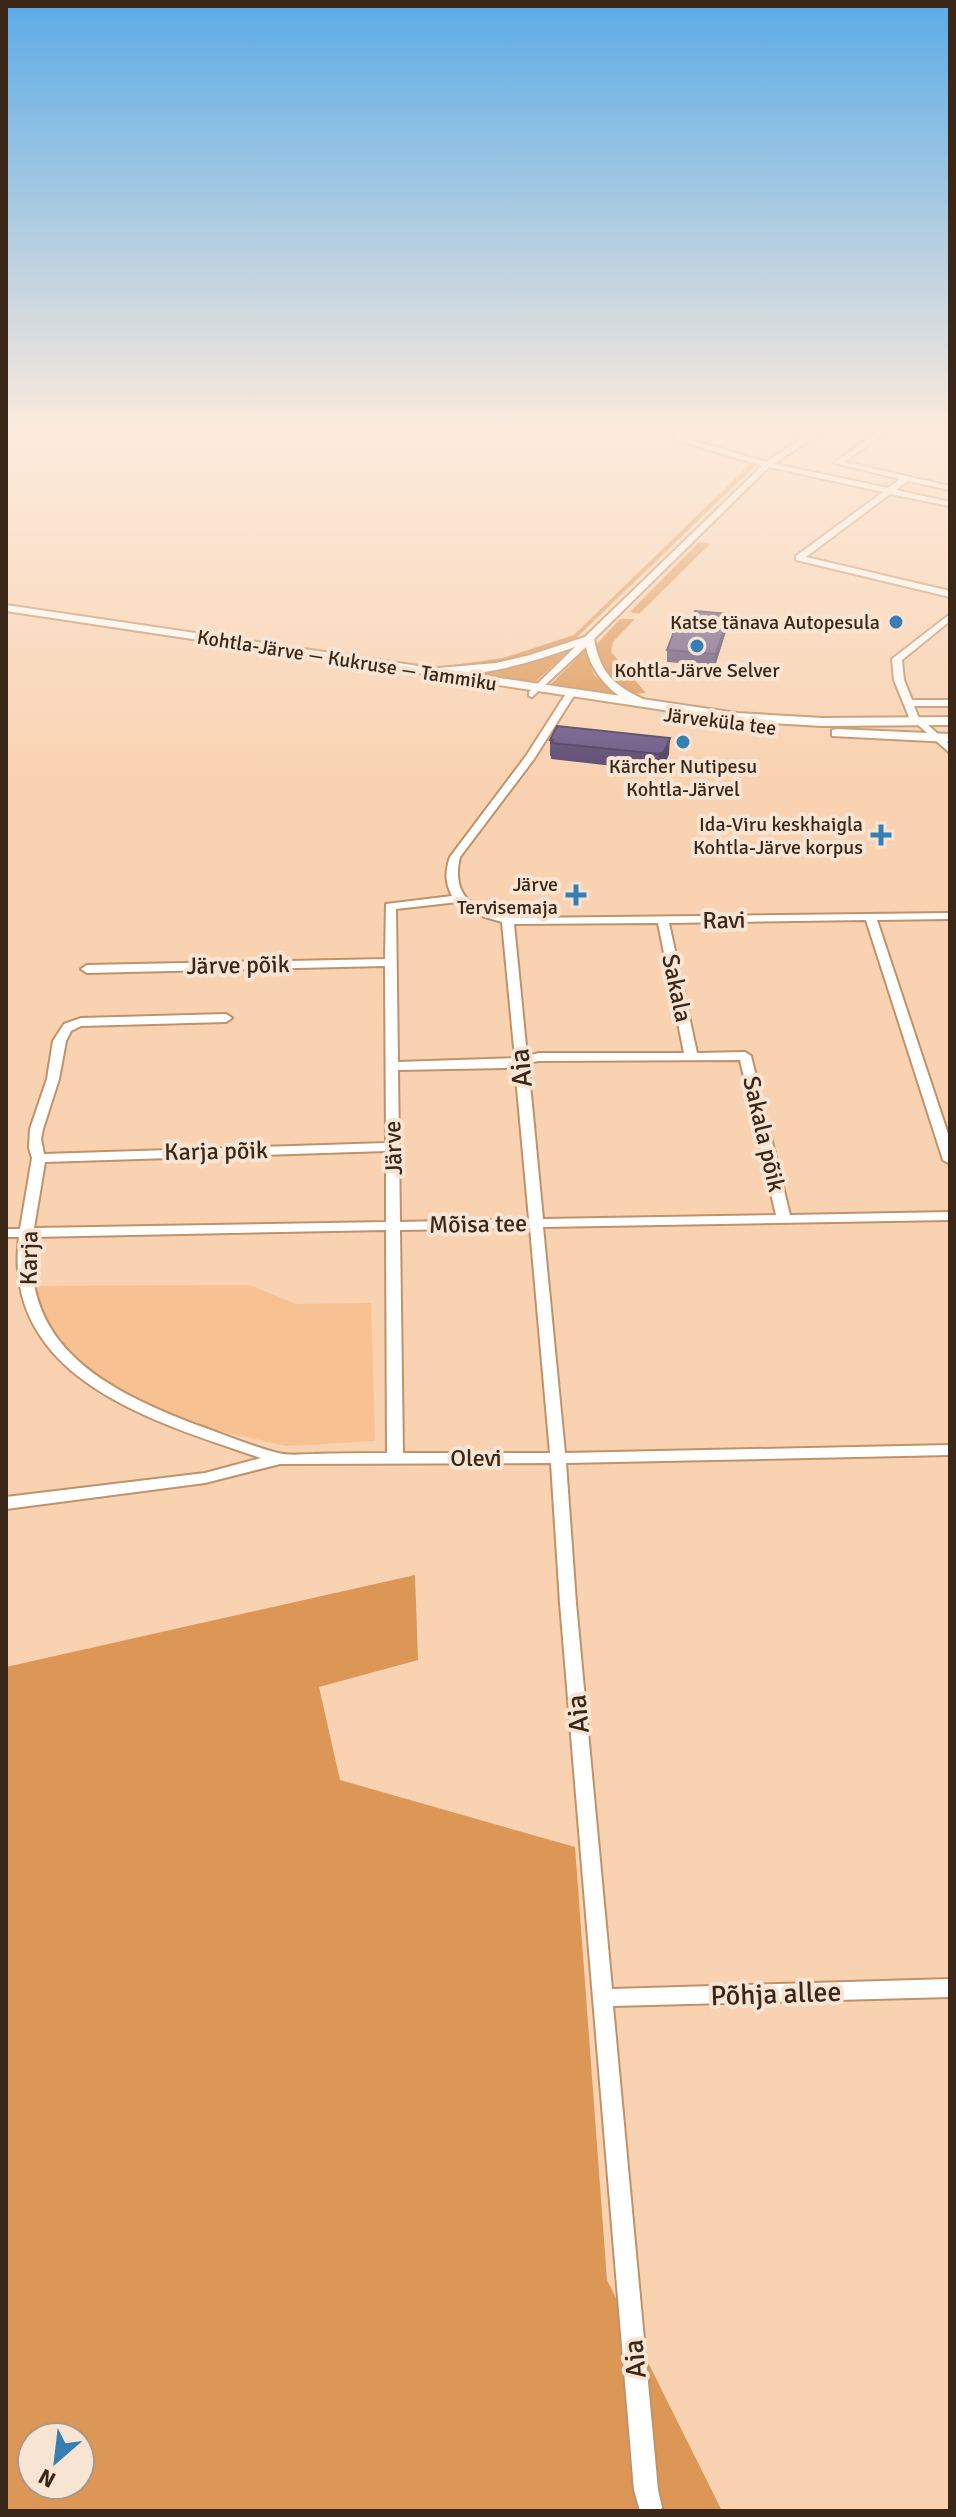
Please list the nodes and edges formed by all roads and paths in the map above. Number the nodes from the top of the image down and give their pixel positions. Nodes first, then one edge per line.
1 (683, 547) edge
2 (813, 547) edge
3 (950, 594) edge
4 (6, 608) edge
5 (950, 617) edge
6 (178, 634) junction
7 (589, 639) junction
8 (418, 670) junction
9 (515, 686) joint
10 (491, 688) joint
11 (534, 692) junction
12 (568, 698) junction
13 (910, 703) junction
14 (950, 703) edge
15 (648, 705) junction
16 (916, 719) junction
17 (950, 721) edge
18 (946, 739) edge
19 (950, 750) edge
20 (457, 899) junction
21 (950, 916) edge
22 (871, 918) junction
23 (503, 919) junction
24 (663, 920) junction
25 (389, 962) junction
26 (87, 969) dead end
27 (226, 1018) dead end
28 (691, 1055) junction
29 (520, 1061) junction
30 (391, 1066) junction
31 (393, 1147) junction
32 (39, 1158) junction
33 (950, 1160) edge
34 (950, 1216) edge
35 (784, 1219) junction
36 (536, 1223) junction
37 (395, 1226) junction
38 (6, 1233) edge
39 (27, 1233) junction
40 (950, 1450) edge
41 (395, 1457) junction
42 (558, 1458) junction
43 (280, 1459) junction
44 (6, 1503) edge
45 (950, 1988) edge
46 (603, 1998) junction
47 (650, 2507) dead end

1 - 7 street
2 - 3 street
4 - 6 main road, Kohtla-Järve — Kukruse — Tammiku
5 - 13 street
6 - 8 main road, Kohtla-Järve — Kukruse — Tammiku
6 - 10 main road, Kohtla-Järve — Kukruse — Tammiku
7 - 8 street
7 - 11 street
7 - 15 street
8 - 9 main road, Kohtla-Järve — Kukruse — Tammiku
9 - 11 main road, Järveküla tee
10 - 11 main road, Järveküla tee
11 - 12 main road, Järveküla tee
12 - 15 main road, Järveküla tee
12 - 18 main road, Järveküla tee
12 - 20 street
13 - 14 street
13 - 16 street
15 - 16 main road, Järveküla tee
16 - 17 main road, Järveküla tee
16 - 18 street
18 - 19 street
20 - 23 street
20 - 25 street, Järve
21 - 22 street, Ravi
22 - 24 street, Ravi
22 - 33 street
23 - 24 street, Ravi
23 - 29 street, Aia
24 - 28 street, Sakala
25 - 26 street, Järve põik
25 - 30 street, Järve
27 - 32 street, Karja
28 - 29 street
28 - 35 street, Sakala põik
29 - 30 street
29 - 36 street, Aia
30 - 31 street, Järve
31 - 32 street, Karja põik
31 - 37 street, Järve
32 - 39 street, Karja
34 - 35 street, Mõisa tee
35 - 36 street, Mõisa tee
36 - 37 street, Mõisa tee
36 - 42 street, Aia
37 - 39 street, Mõisa tee
37 - 41 street, Järve
38 - 39 street, Mõisa tee
39 - 43 street, Karja
40 - 42 street, Olevi
41 - 42 street, Olevi
41 - 43 street, Olevi
42 - 46 street, Aia
43 - 44 street, Olevi
45 - 46 street, Põhja allee
46 - 47 street, Aia

